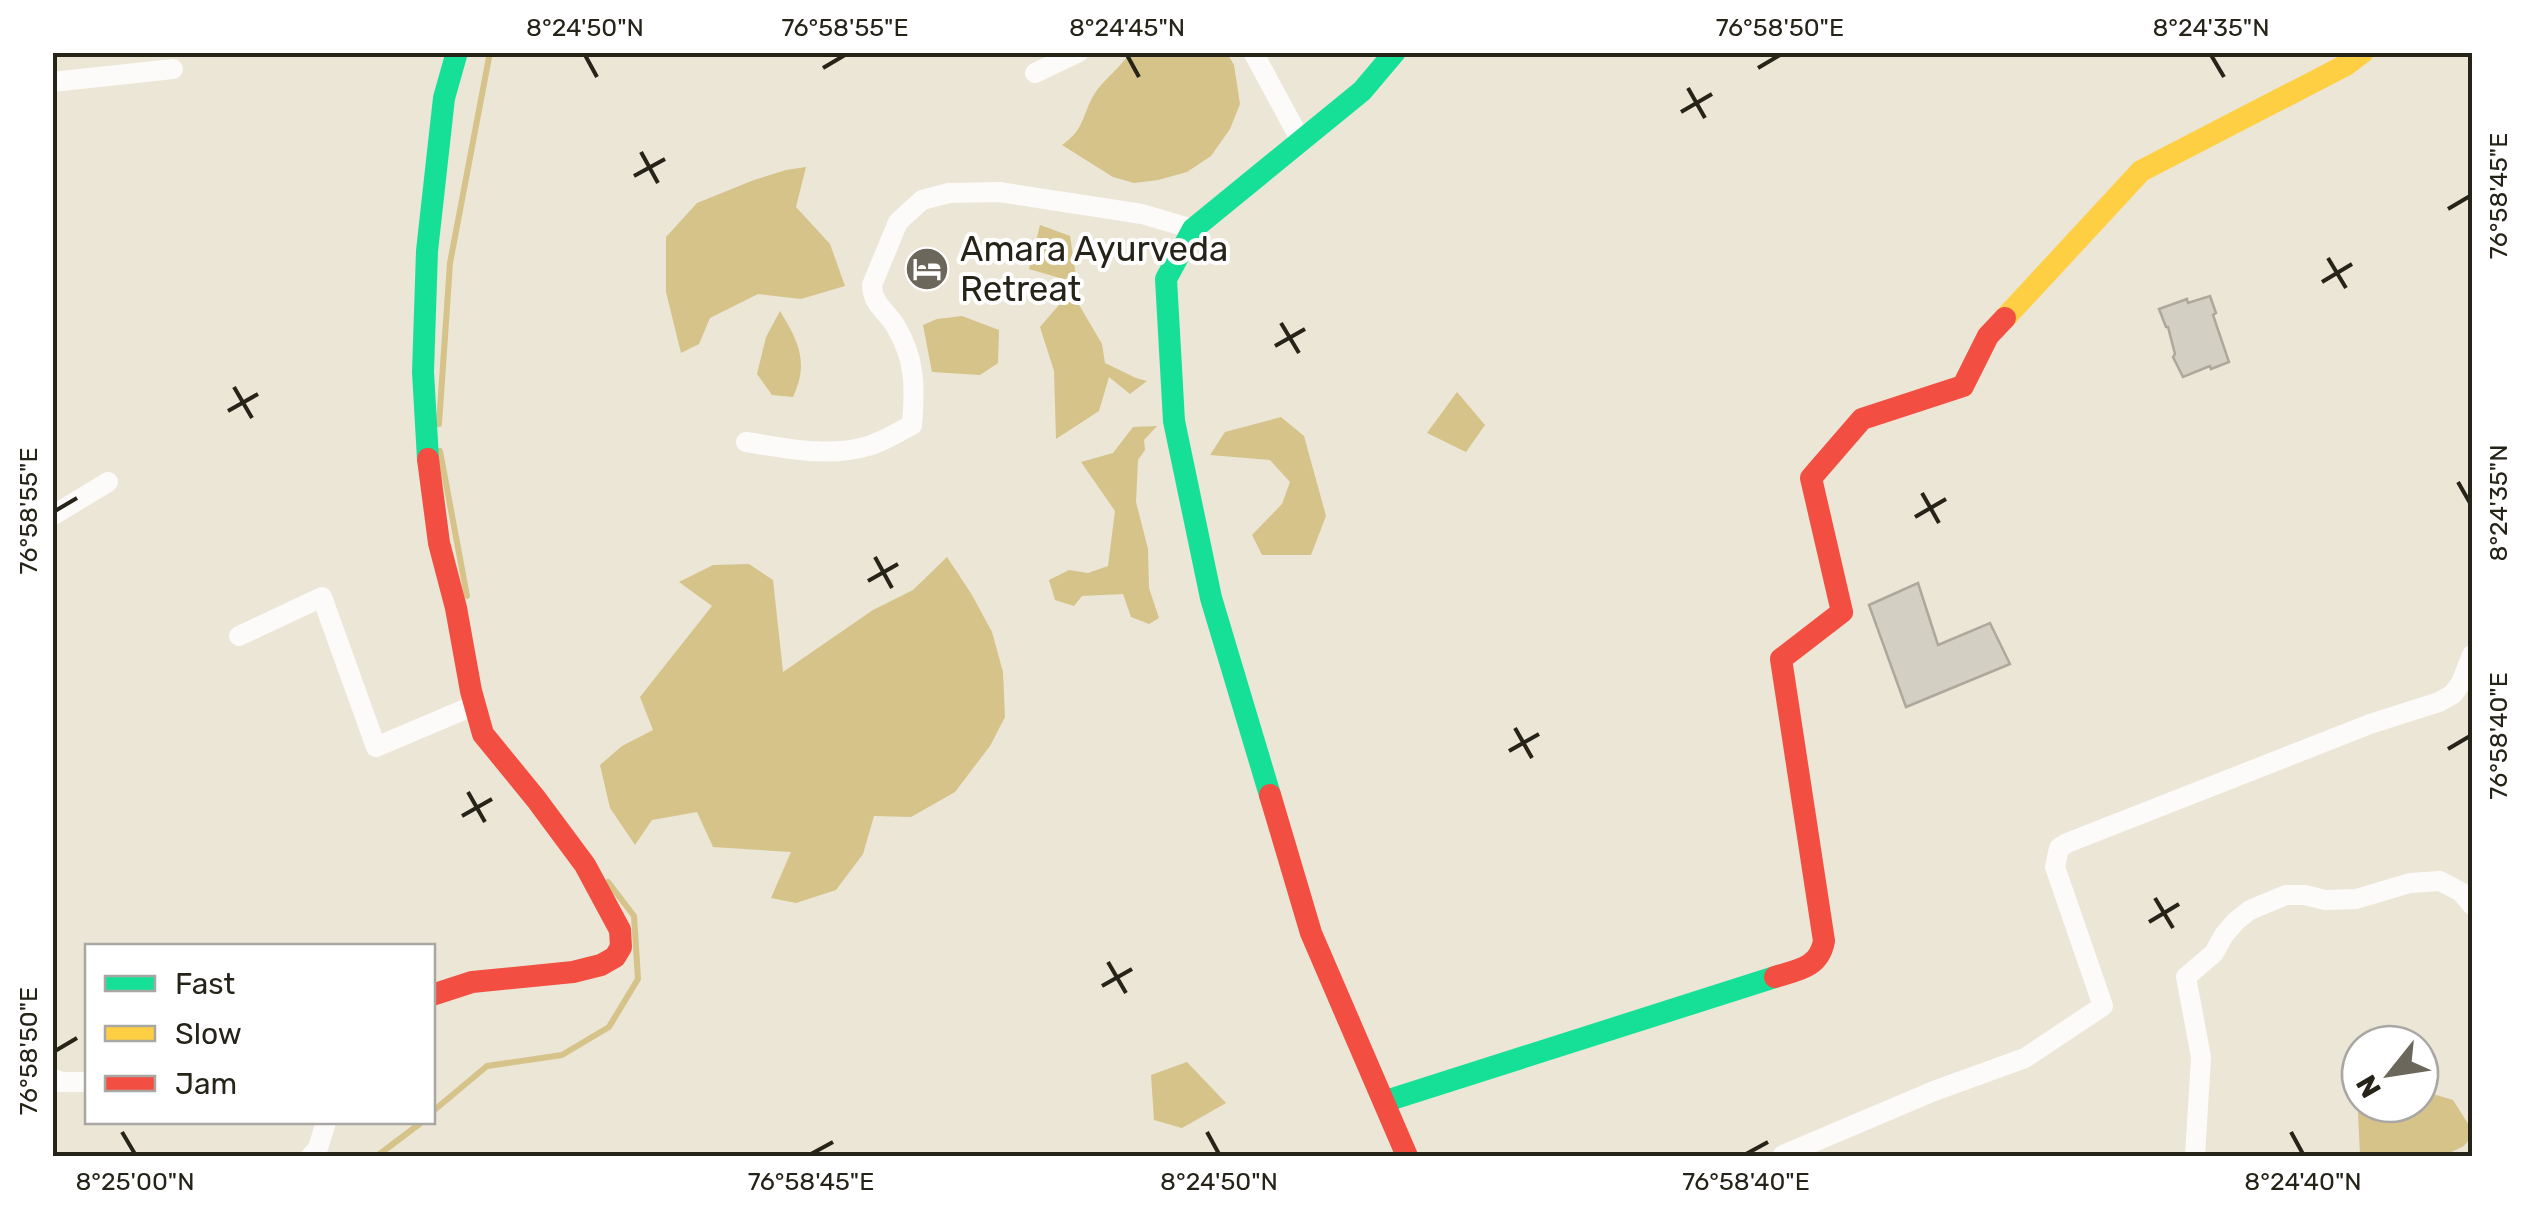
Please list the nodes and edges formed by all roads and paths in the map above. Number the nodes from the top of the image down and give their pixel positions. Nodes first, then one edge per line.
1 (457, 52) edge
2 (1078, 52) edge
3 (1254, 52) edge
4 (1395, 52) edge
5 (2362, 52) edge
6 (173, 69) dead end
7 (1035, 73) dead end
8 (52, 82) edge
9 (1301, 141) junction
10 (1193, 230) junction
11 (746, 442) dead end
12 (108, 482) dead end
13 (52, 516) edge
14 (240, 636) dead end
15 (2472, 655) edge
16 (475, 706) junction
17 (2472, 905) edge
18 (435, 994) edge
19 (52, 1078) edge
20 (85, 1082) edge
21 (1386, 1101) junction
22 (325, 1124) edge
23 (1783, 1155) edge
24 (311, 1156) edge
25 (1408, 1156) edge
26 (2194, 1156) edge

1 - 16 street
2 - 7 street
3 - 9 street
4 - 9 street
5 - 21 street
6 - 8 street
9 - 10 street
10 - 11 street
10 - 21 street
12 - 13 street
14 - 16 street
15 - 23 street
16 - 18 street
17 - 26 street
19 - 20 street
21 - 25 street
22 - 24 street

